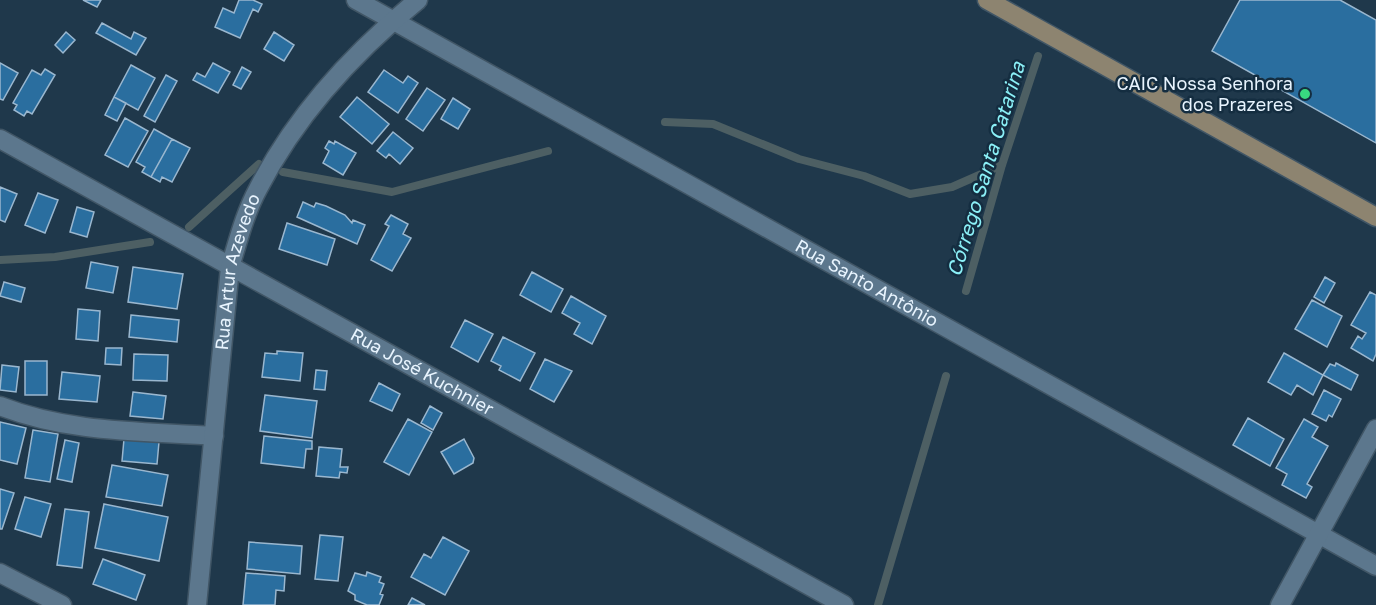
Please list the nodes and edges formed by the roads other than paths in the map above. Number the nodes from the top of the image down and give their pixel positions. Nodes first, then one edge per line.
1 (356, 0) edge
2 (418, 0) edge
3 (987, 0) edge
4 (393, 20) junction
5 (0, 139) edge
6 (1376, 217) edge
7 (230, 267) junction
8 (0, 406) edge
9 (1376, 429) edge
10 (214, 436) junction
11 (1319, 534) junction
12 (1376, 566) edge
13 (0, 573) edge
14 (62, 605) edge
15 (197, 605) edge
16 (844, 605) edge
17 (1280, 605) edge

1 - 4 street, Rua Santo Antônio
2 - 4 street, Rua Artur Azevedo
3 - 6 street
4 - 7 street, Rua Artur Azevedo
4 - 11 street, Rua Santo Antônio
5 - 7 street, Rua José Kuchnier
7 - 10 street, Rua Artur Azevedo
7 - 16 street, Rua José Kuchnier
8 - 10 street
9 - 11 street
10 - 15 street, Rua Artur Azevedo
11 - 12 street, Rua Santo Antônio
11 - 17 street
13 - 14 street

